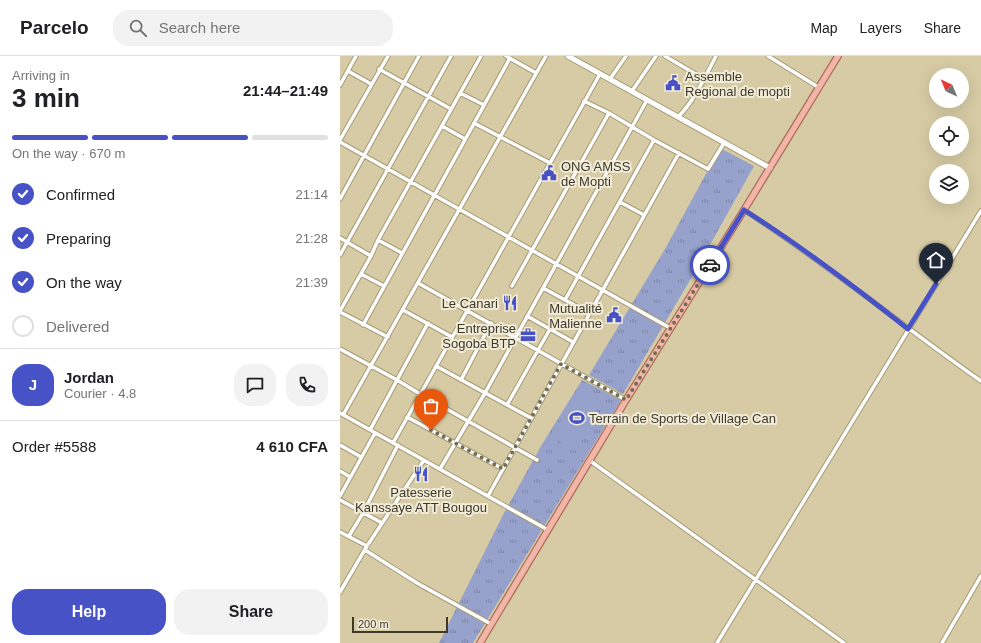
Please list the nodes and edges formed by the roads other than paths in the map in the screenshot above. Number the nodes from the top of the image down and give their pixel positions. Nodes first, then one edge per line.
1 (356, 56) edge
2 (388, 56) edge
3 (419, 56) edge
4 (451, 56) edge
5 (481, 56) edge
6 (546, 56) edge
7 (568, 56) edge
8 (626, 56) edge
9 (656, 56) edge
10 (665, 56) edge
11 (716, 56) edge
12 (768, 56) edge
13 (838, 56) edge
14 (508, 57) edge
15 (379, 69) junction
16 (348, 71) junction
17 (536, 73) junction
18 (600, 74) junction
19 (704, 78) junction
20 (610, 79) junction
21 (404, 83) junction
22 (371, 84) junction
23 (340, 85) edge
24 (818, 87) junction
25 (632, 91) junction
26 (460, 93) junction
27 (428, 96) junction
28 (647, 100) junction
29 (584, 101) junction
30 (484, 105) junction
31 (451, 109) junction
32 (609, 113) junction
33 (678, 117) junction
34 (474, 123) junction
35 (442, 126) junction
36 (633, 127) junction
37 (500, 137) junction
38 (465, 139) junction
39 (654, 140) junction
40 (340, 141) edge
41 (724, 142) junction
42 (679, 154) junction
43 (363, 155) junction
44 (550, 163) junction
45 (770, 168) junction
46 (388, 169) junction
47 (410, 181) junction
48 (435, 195) junction
49 (340, 199) edge
50 (620, 202) junction
51 (460, 209) junction
52 (744, 210) junction
53 (981, 211) edge
54 (644, 215) junction
55 (509, 237) junction
56 (340, 238) edge
57 (378, 240) junction
58 (347, 242) junction
59 (533, 250) junction
60 (402, 253) junction
61 (340, 255) edge
62 (371, 256) junction
63 (556, 263) junction
64 (361, 274) junction
65 (579, 276) junction
66 (418, 283) junction
67 (384, 286) junction
68 (512, 286) dead end
69 (543, 288) junction
70 (602, 289) junction
71 (565, 300) junction
72 (403, 310) junction
73 (468, 310) junction
74 (340, 312) edge
75 (589, 313) junction
76 (527, 316) junction
77 (428, 323) junction
78 (491, 323) junction
79 (364, 325) junction
80 (670, 328) junction
81 (550, 329) junction
82 (908, 329) junction
83 (452, 336) junction
84 (388, 337) junction
85 (515, 338) junction
86 (573, 342) junction
87 (340, 349) edge
88 (538, 350) junction
89 (561, 364) junction
90 (436, 366) junction
91 (371, 367) junction
92 (397, 380) junction
93 (461, 380) junction
94 (981, 381) edge
95 (485, 393) junction
96 (420, 394) junction
97 (626, 400) junction
98 (507, 405) junction
99 (342, 414) edge
100 (407, 417) junction
101 (531, 418) junction
102 (469, 422) junction
103 (370, 430) junction
104 (375, 433) junction
105 (393, 442) junction
106 (456, 444) junction
107 (340, 445) edge
108 (398, 445) junction
109 (515, 447) junction
110 (361, 457) junction
111 (424, 460) junction
112 (537, 460) dead end
113 (589, 460) junction
114 (440, 469) junction
115 (503, 469) junction
116 (340, 471) edge
117 (350, 477) junction
118 (340, 496) edge
119 (488, 496) junction
120 (340, 500) edge
121 (363, 513) junction
122 (382, 523) junction
123 (548, 530) junction
124 (340, 532) edge
125 (349, 536) junction
126 (367, 546) junction
127 (365, 550) junction
128 (981, 576) edge
129 (755, 579) junction
130 (340, 592) edge
131 (491, 624) junction
132 (480, 643) edge
133 (717, 643) edge
134 (844, 643) edge
135 (942, 643) edge

1 - 16 street
2 - 15 street
3 - 21 street
4 - 27 street
5 - 26 street
6 - 17 street
7 - 18 street
8 - 20 street
9 - 25 street
10 - 19 street
11 - 19 street
12 - 24 street
13 - 24 main road
14 - 17 street
14 - 30 street
15 - 21 street
15 - 22 street
16 - 22 street
16 - 23 street
17 - 37 street
18 - 20 street
18 - 29 street
19 - 33 street
20 - 25 street
21 - 27 street
21 - 43 street
22 - 40 street
24 - 45 main road
25 - 28 street
26 - 30 street
26 - 31 street
27 - 31 street
27 - 46 street
28 - 33 street
28 - 36 street
29 - 32 street
29 - 44 street
30 - 34 street
31 - 35 street
32 - 36 street
32 - 59 street
33 - 41 street
34 - 37 street
34 - 38 street
35 - 38 street
35 - 47 street
36 - 39 street
36 - 63 street
37 - 44 street
37 - 51 street
38 - 48 street
39 - 42 street
39 - 50 street
40 - 43 street
41 - 42 street
41 - 45 street
42 - 54 street
43 - 46 street
43 - 49 street
44 - 55 street
45 - 52 main road
46 - 47 street
46 - 58 street
47 - 48 street
47 - 57 street
48 - 51 street
48 - 60 street
50 - 54 street
50 - 65 street
51 - 55 street
51 - 66 street
52 - 80 main road
52 - 82 street
53 - 82 street
54 - 70 street
55 - 59 street
55 - 73 street
56 - 58 street
57 - 60 street
57 - 62 street
58 - 61 street
58 - 62 street
59 - 63 street
59 - 68 street
60 - 67 street
62 - 64 street
63 - 65 street
63 - 69 street
64 - 67 street
64 - 74 street
65 - 70 street
65 - 71 street
66 - 72 street
66 - 73 street
67 - 79 street
69 - 71 street
69 - 76 street
70 - 75 street
70 - 80 street
71 - 75 street
72 - 77 street
72 - 84 street
73 - 78 street
73 - 83 street
74 - 79 street
75 - 86 street
76 - 81 street
76 - 85 street
77 - 83 street
77 - 92 street
78 - 85 street
78 - 93 street
79 - 84 street
80 - 97 main road
81 - 86 street
81 - 88 street
82 - 94 street
82 - 129 street
83 - 90 street
84 - 91 street
85 - 88 street
85 - 95 street
86 - 89 street
87 - 91 street
88 - 89 street
88 - 98 street
89 - 97 street
89 - 101 street
90 - 93 street
90 - 96 street
91 - 92 street
91 - 99 street
92 - 96 street
92 - 103 street
93 - 95 street
95 - 98 street
95 - 102 street
96 - 100 street
96 - 102 street
97 - 113 main road
98 - 101 street
99 - 103 street
100 - 105 street
100 - 106 street
101 - 109 street
102 - 106 street
102 - 109 street
103 - 104 street
104 - 105 street
104 - 110 street
105 - 108 street
106 - 114 street
106 - 115 street
107 - 110 street
108 - 111 street
108 - 121 street
109 - 112 street
109 - 115 street
110 - 117 street
111 - 114 street
111 - 122 street
113 - 123 main road
113 - 129 street
114 - 119 street
115 - 119 street
116 - 117 street
117 - 118 street
119 - 123 street
120 - 121 street
121 - 122 street
121 - 125 street
122 - 126 street
123 - 131 main road
124 - 125 street
125 - 126 street
126 - 127 street
127 - 130 street
127 - 131 street
128 - 135 street
129 - 133 street
129 - 134 street
131 - 132 main road

